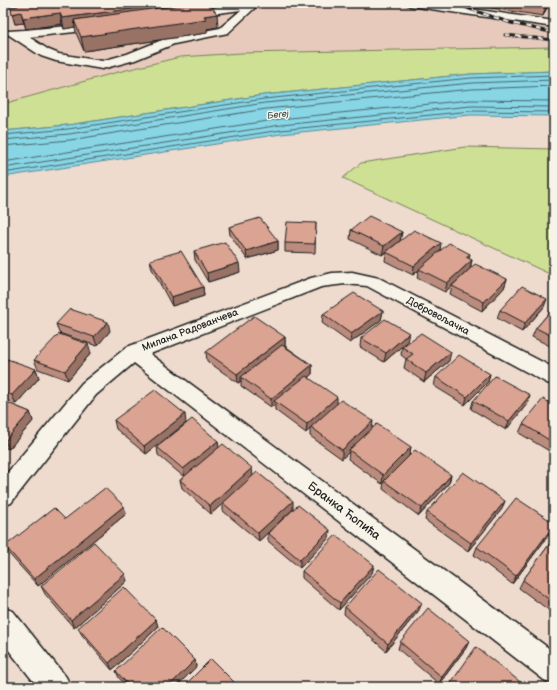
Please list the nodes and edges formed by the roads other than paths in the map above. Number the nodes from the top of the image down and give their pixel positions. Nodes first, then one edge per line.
1 (410, 3) edge
2 (254, 4) edge
3 (175, 16) edge
4 (554, 24) edge
5 (112, 25) edge
6 (7, 32) edge
7 (317, 282) joint
8 (134, 352) junction
9 (554, 377) edge
10 (3, 496) edge
11 (3, 621) edge
12 (554, 670) edge
13 (56, 687) edge

1 - 4 street
2 - 3 street
2 - 6 street
5 - 6 street
7 - 8 street, Милана Радованчева
7 - 9 street, Добровољачка
8 - 10 street, Милана Радованчева
8 - 12 street, Бранка Ћопића
11 - 13 street

